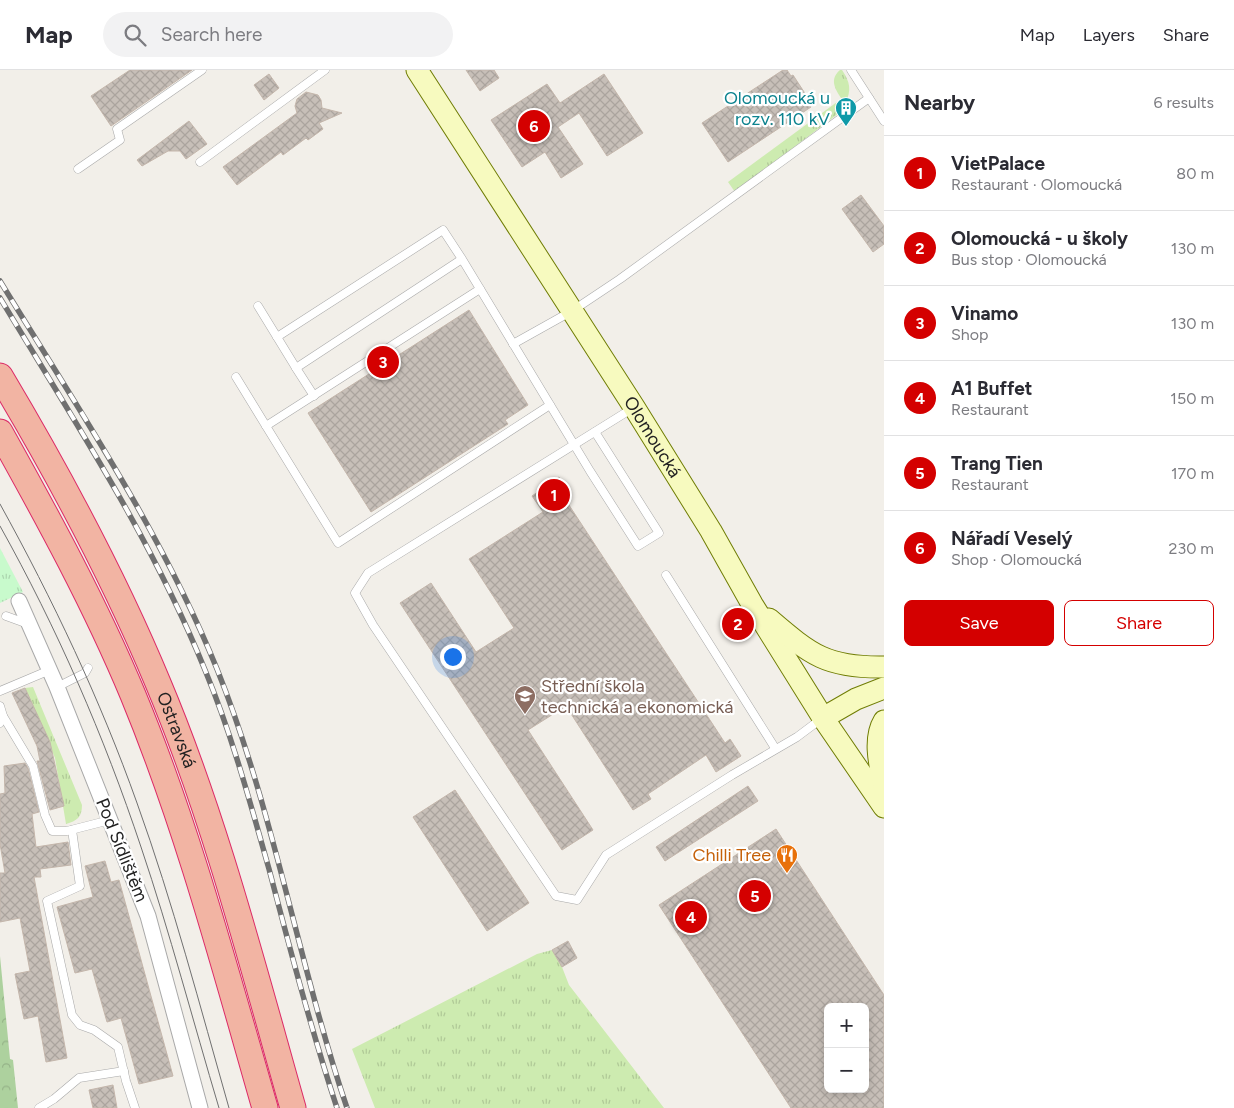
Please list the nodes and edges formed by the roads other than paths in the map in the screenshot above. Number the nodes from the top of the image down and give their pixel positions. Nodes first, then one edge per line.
1 (202, 70) edge
2 (325, 70) edge
3 (417, 70) edge
4 (851, 70) edge
5 (869, 98) junction
6 (884, 121) edge
7 (200, 162) dead end
8 (78, 169) dead end
9 (462, 259) junction
10 (480, 289) junction
11 (258, 306) dead end
12 (572, 311) junction
13 (277, 337) junction
14 (513, 344) junction
15 (296, 368) junction
16 (0, 376) edge
17 (236, 377) dead end
18 (314, 396) junction
19 (550, 405) junction
20 (634, 407) junction
21 (266, 426) junction
22 (0, 432) edge
23 (595, 432) junction
24 (575, 446) junction
25 (666, 575) dead end
26 (19, 601) dead end
27 (752, 604) junction
28 (6, 616) dead end
29 (30, 625) junction
30 (884, 667) edge
31 (88, 668) dead end
32 (50, 670) junction
33 (57, 687) junction
34 (884, 688) edge
35 (0, 691) edge
36 (0, 706) edge
37 (823, 718) junction
38 (2, 719) edge
39 (884, 721) edge
40 (775, 748) junction
41 (884, 786) edge
42 (884, 807) edge
43 (110, 820) junction
44 (72, 830) junction
45 (254, 968) junction
46 (124, 1071) junction
47 (254, 1072) junction
48 (40, 1108) edge
49 (135, 1108) edge
50 (200, 1108) edge
51 (259, 1108) edge
52 (265, 1108) edge
53 (293, 1108) edge
54 (308, 1108) edge

1 - 8 lane
2 - 7 lane
3 - 12 main road, Olomoucká
4 - 5 lane
5 - 6 lane
5 - 12 lane
9 - 10 lane
9 - 13 lane
9 - 15 lane
10 - 14 lane
10 - 18 lane
11 - 13 lane
12 - 14 lane
12 - 20 main road, Olomoucká
13 - 15 lane
14 - 19 lane
15 - 18 lane
16 - 45 highway, Ostravská
17 - 21 lane
18 - 21 lane
19 - 21 lane
19 - 24 lane
20 - 23 lane
20 - 27 main road, Olomoucká
22 - 47 highway, Ostravská
23 - 24 lane
23 - 24 lane
24 - 40 lane
25 - 40 lane
26 - 29 street, Pod Sídlištěm
27 - 30 main road
27 - 37 main road, Olomoucká
28 - 29 lane
29 - 32 street, Pod Sídlištěm
31 - 33 lane
32 - 33 street, Pod Sídlištěm
32 - 35 lane
33 - 43 street, Pod Sídlištěm
34 - 37 main road
36 - 38 lane
37 - 40 lane
37 - 42 main road, Olomoucká
38 - 44 lane
39 - 41 main road
43 - 44 lane
43 - 50 street, Pod Sídlištěm
44 - 46 lane
45 - 53 highway, Ostravská
45 - 54 highway
46 - 48 lane
46 - 49 lane
47 - 51 highway
47 - 52 highway, Ostravská

